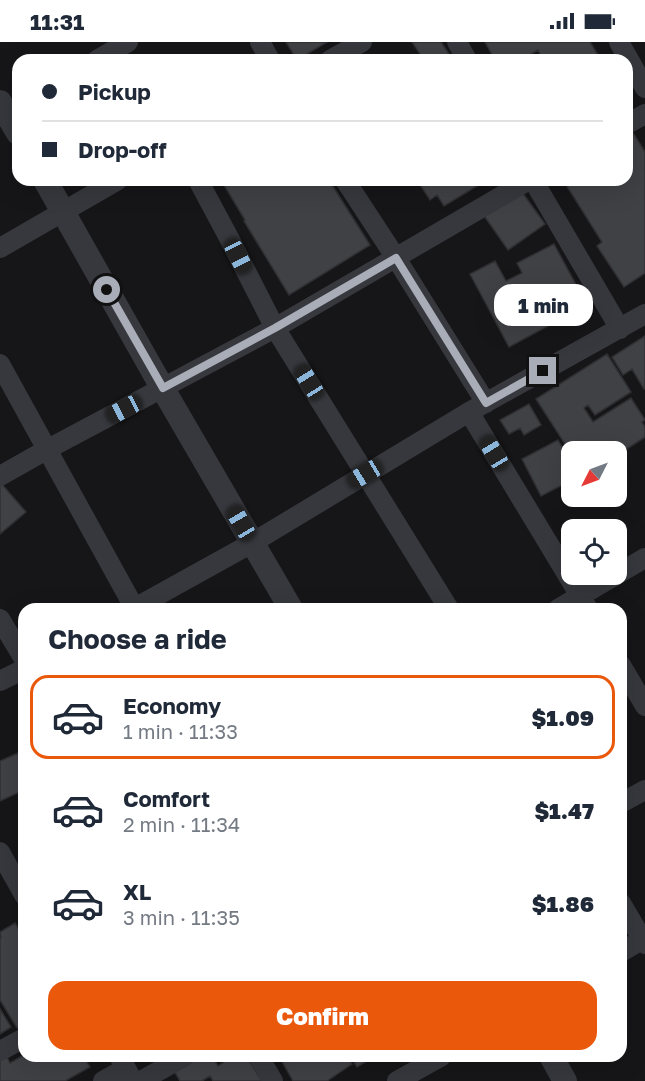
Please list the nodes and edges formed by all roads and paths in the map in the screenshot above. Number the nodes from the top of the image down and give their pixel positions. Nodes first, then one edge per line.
1 (128, 42) edge
2 (362, 42) edge
3 (107, 54) edge
4 (341, 54) edge
5 (633, 67) edge
6 (645, 88) edge
7 (48, 186) edge
8 (108, 186) edge
9 (201, 186) edge
10 (349, 186) edge
11 (519, 186) edge
12 (537, 186) edge
13 (63, 212) junction
14 (0, 248) edge
15 (396, 258) junction
16 (645, 314) edge
17 (275, 328) junction
18 (620, 329) junction
19 (0, 364) edge
20 (163, 388) junction
21 (478, 407) junction
22 (46, 450) junction
23 (365, 474) junction
24 (0, 476) edge
25 (252, 543) junction
26 (645, 558) edge
27 (131, 603) edge
28 (145, 603) edge
29 (287, 603) edge
30 (445, 603) edge
31 (584, 603) edge
32 (0, 619) edge
33 (18, 649) edge
34 (18, 672) edge
35 (627, 675) edge
36 (0, 681) edge
37 (645, 706) edge
38 (645, 790) edge
39 (627, 800) edge
40 (0, 852) edge
41 (18, 885) edge
42 (627, 913) edge
43 (644, 940) edge
44 (627, 949) edge
45 (18, 1041) edge
46 (0, 1051) edge
47 (164, 1062) edge
48 (262, 1062) edge
49 (431, 1062) edge
50 (554, 1062) edge
51 (130, 1072) edge
52 (103, 1081) edge
53 (273, 1081) edge
54 (397, 1081) edge
55 (565, 1081) edge

1 - 3 street
2 - 4 street
5 - 6 street
7 - 13 street
8 - 13 street
9 - 17 street
10 - 15 street
11 - 15 street
12 - 18 street
13 - 14 street
13 - 20 street
15 - 17 street
15 - 21 street
16 - 18 street
17 - 20 street
17 - 23 street
18 - 21 street
19 - 22 street
20 - 22 street
20 - 25 street
21 - 23 street
21 - 31 street
22 - 24 street
22 - 27 street
23 - 25 street
23 - 30 street
25 - 28 street
25 - 29 street
26 - 31 street
32 - 33 street
34 - 36 street
35 - 37 street
38 - 39 street
40 - 41 street
42 - 43 street
43 - 44 street
45 - 46 street
47 - 51 street
48 - 53 street
49 - 54 street
50 - 55 street
51 - 52 street

